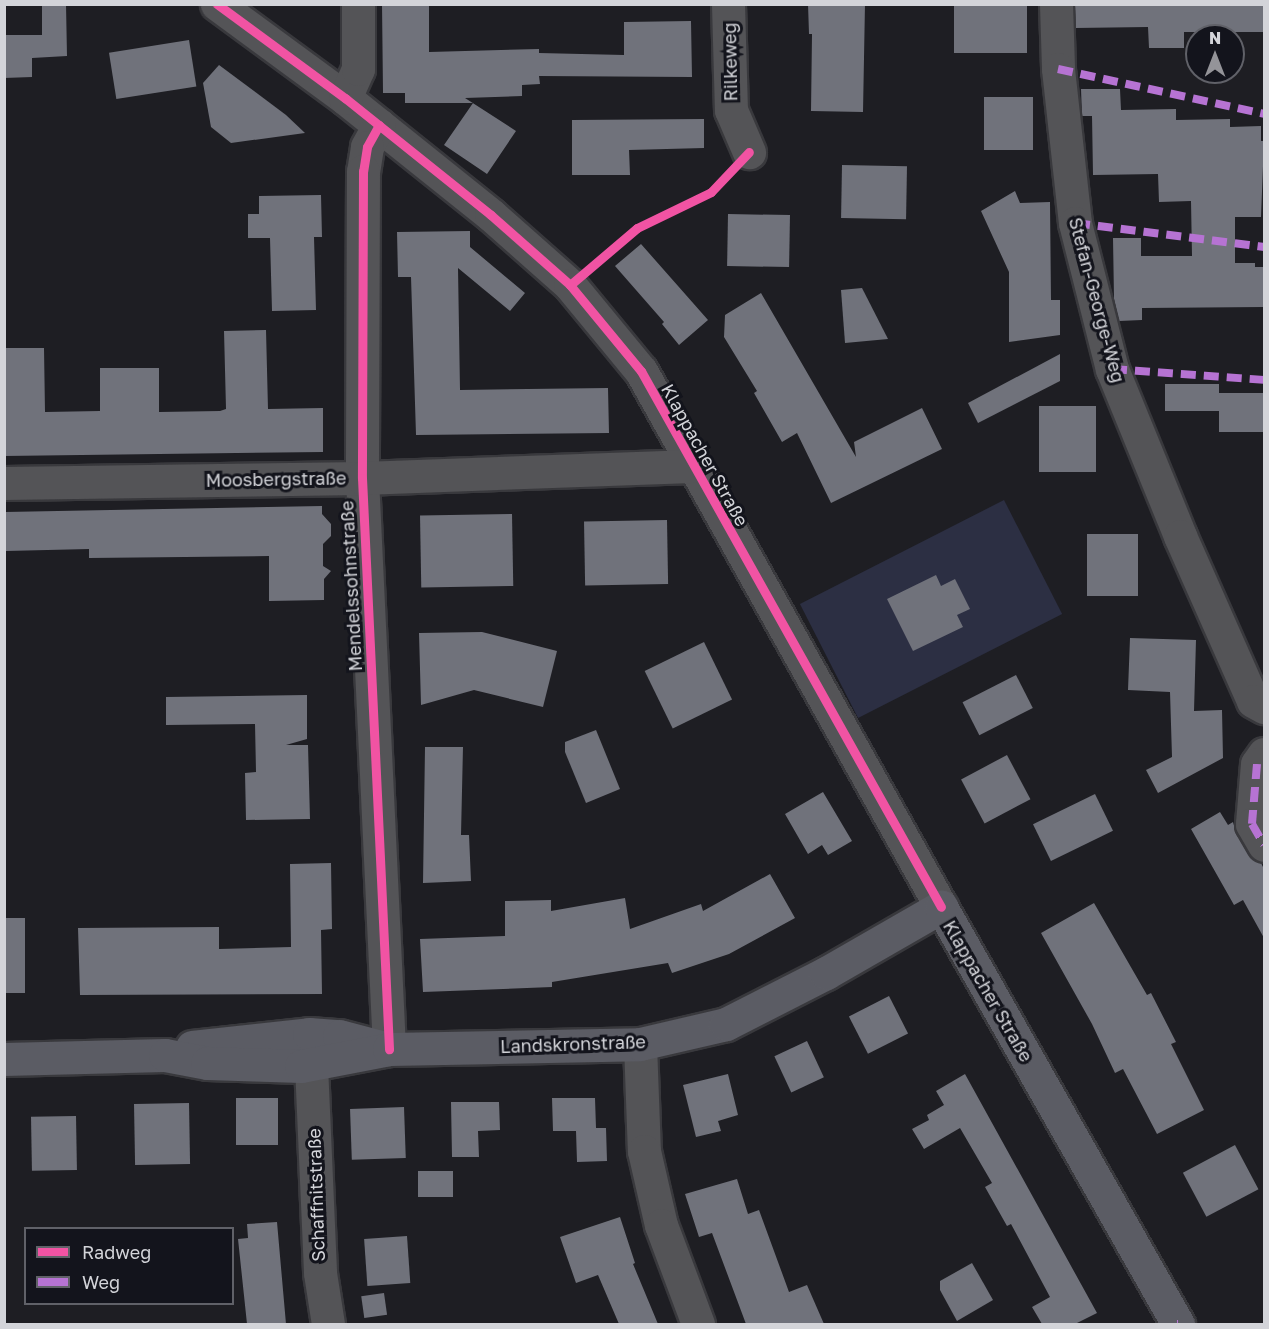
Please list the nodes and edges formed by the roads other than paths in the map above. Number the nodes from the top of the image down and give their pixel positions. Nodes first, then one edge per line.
1 (217, 4) edge
2 (358, 4) edge
3 (728, 4) edge
4 (1056, 4) edge
5 (345, 98) junction
6 (379, 125) junction
7 (749, 152) dead end
8 (692, 466) junction
9 (362, 478) junction
10 (4, 483) edge
11 (1264, 707) edge
12 (1264, 754) edge
13 (1264, 845) edge
14 (941, 907) junction
15 (640, 1044) junction
16 (389, 1049) junction
17 (165, 1055) junction
18 (4, 1059) edge
19 (311, 1065) junction
20 (328, 1324) edge
21 (698, 1324) edge
22 (1178, 1324) edge

1 - 5 street, Klappacher Straße
2 - 5 street
3 - 7 street, Rilkeweg
4 - 11 street, Stefan-George-Weg
5 - 6 street, Klappacher Straße
6 - 8 street, Klappacher Straße
6 - 9 street, Mendelssohnstraße
8 - 9 street, Moosbergstraße
8 - 14 street, Klappacher Straße
9 - 10 street, Moosbergstraße
9 - 16 street, Mendelssohnstraße
12 - 13 street
14 - 15 main road, Landskronstraße
14 - 22 main road, Klappacher Straße
15 - 16 main road, Landskronstraße
15 - 21 street
16 - 17 main road, Landskronstraße
16 - 19 main road, Landskronstraße
17 - 18 main road, Landskronstraße
17 - 19 main road, Landskronstraße
19 - 20 street, Schaffnitstraße

